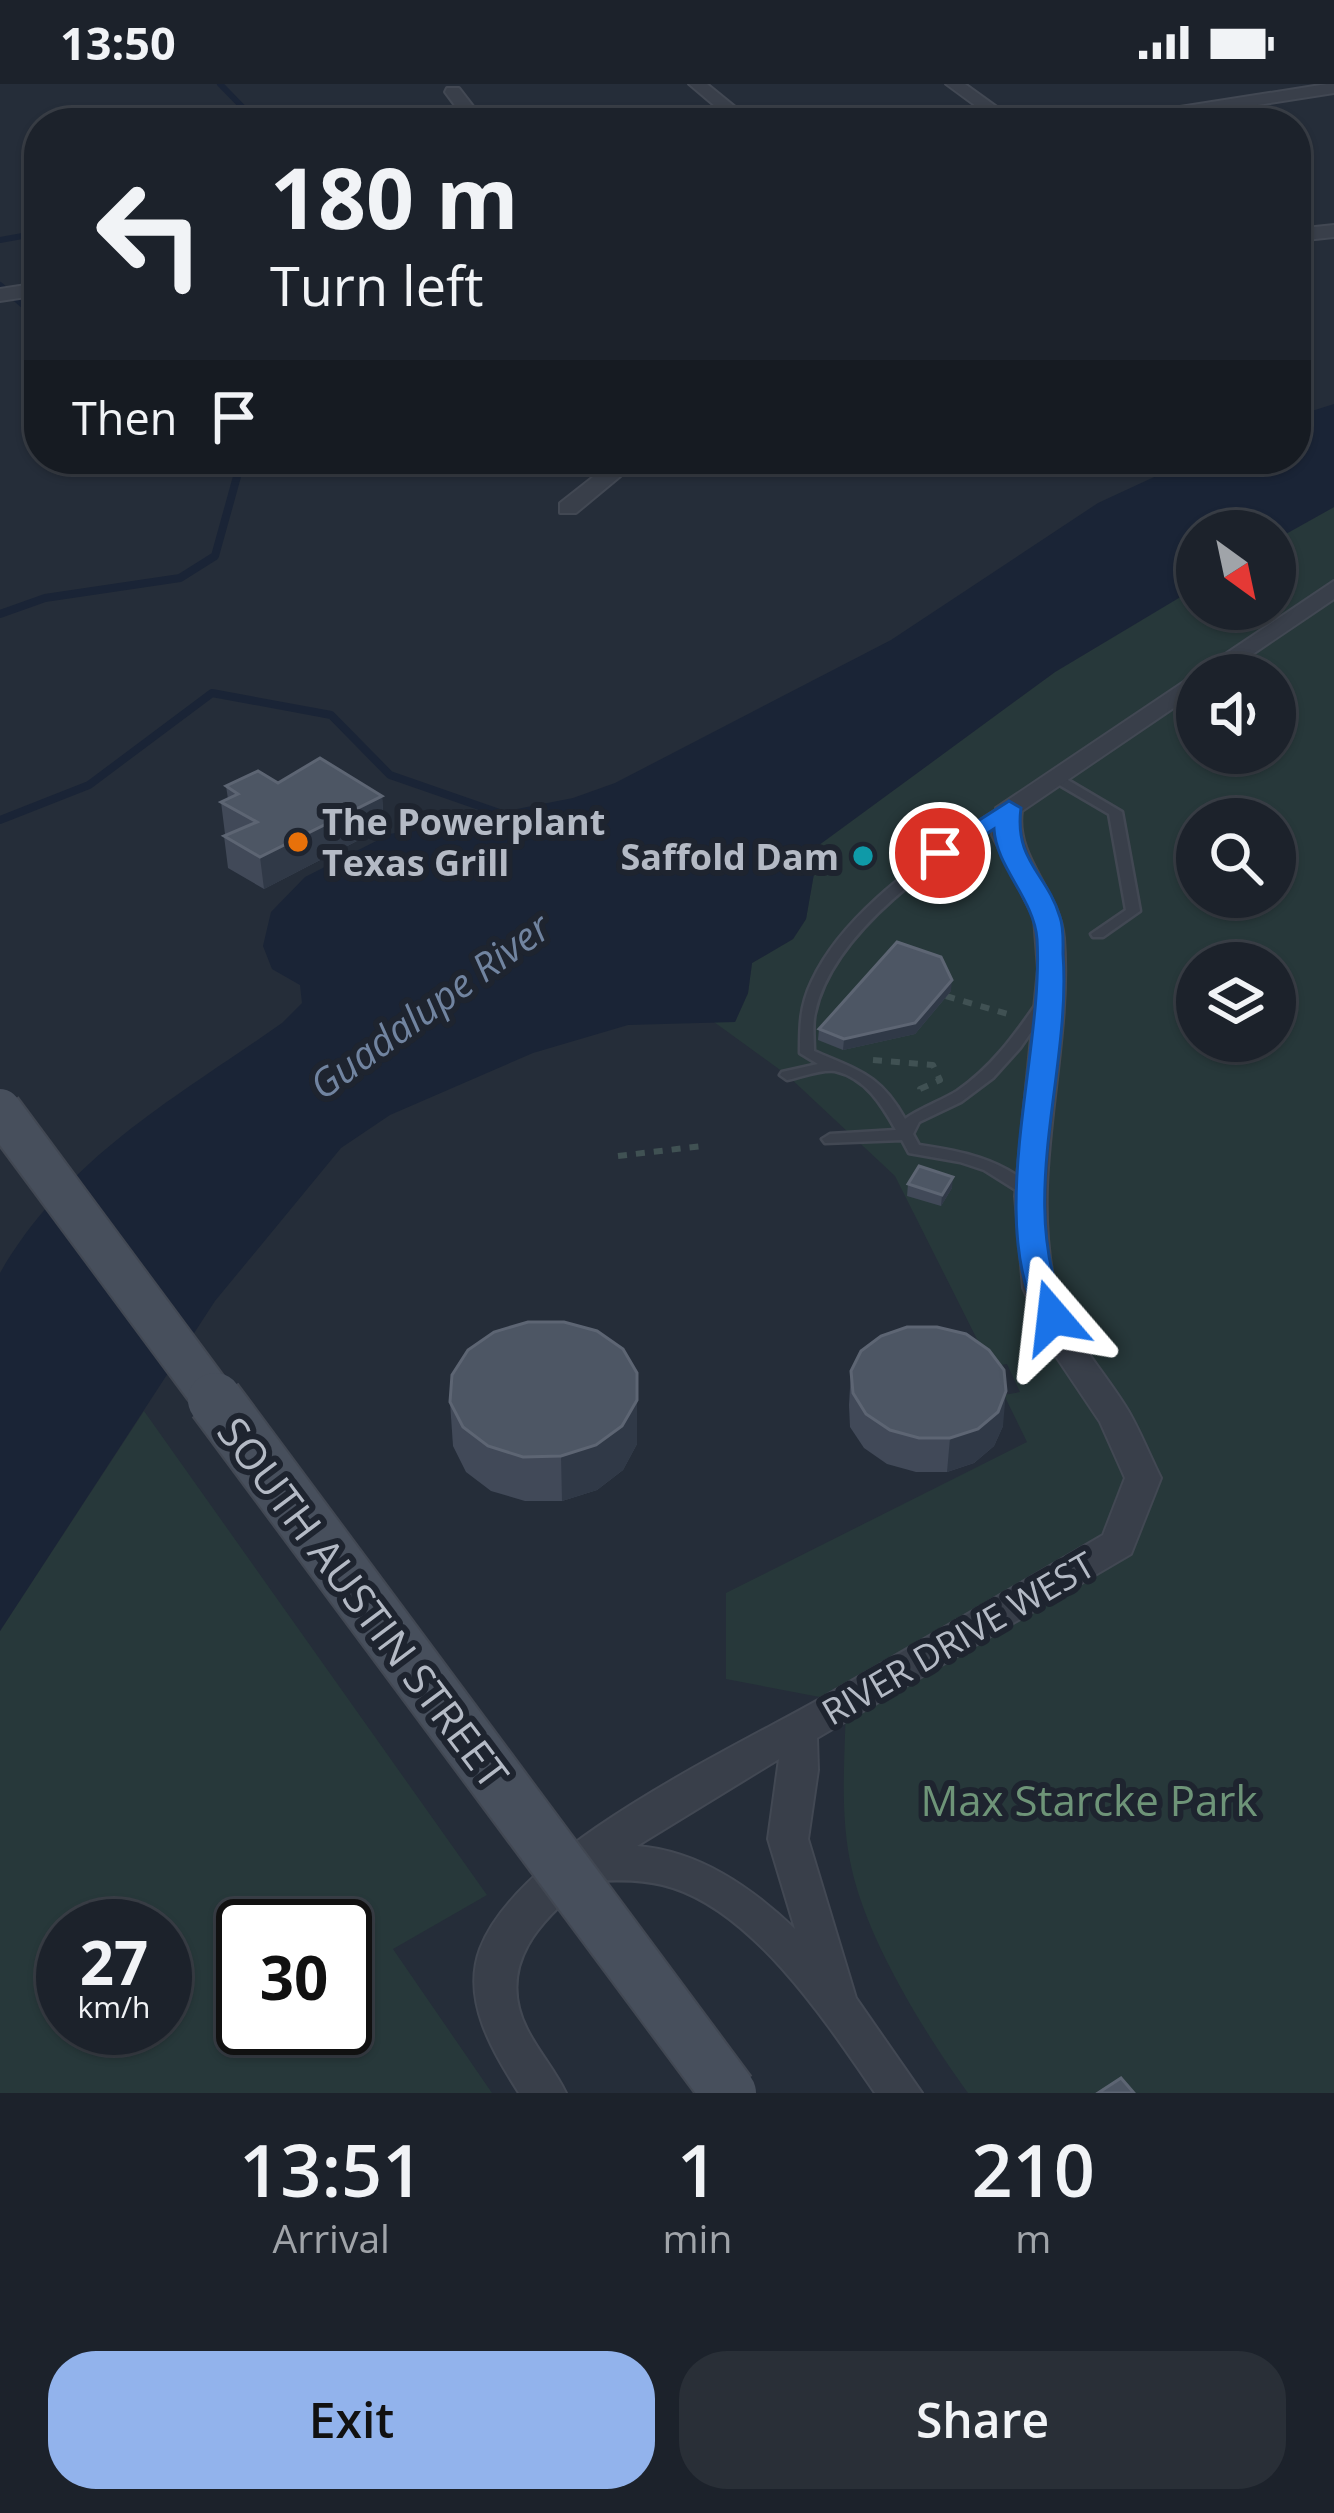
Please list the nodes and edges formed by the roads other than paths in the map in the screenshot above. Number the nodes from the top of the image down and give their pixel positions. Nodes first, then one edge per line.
1 (698, 84) edge
2 (953, 84) edge
3 (1334, 88) edge
4 (452, 92) dead end
5 (465, 108) edge
6 (728, 108) edge
7 (988, 108) edge
8 (1176, 108) edge
9 (611, 474) edge
10 (568, 508) dead end
11 (1334, 588) edge
12 (1237, 654) edge
13 (1176, 695) edge
14 (1056, 777) junction
15 (1009, 808) junction
16 (1098, 934) dead end
17 (1041, 1007) junction
18 (804, 1039) junction
19 (830, 1066) junction
20 (0, 1110) edge
21 (905, 1135) junction
22 (830, 1139) dead end
23 (1030, 1196) junction
24 (797, 1732) junction
25 (584, 1864) junction
26 (839, 2007) junction
27 (544, 2093) edge
28 (729, 2093) edge
29 (900, 2093) edge

1 - 6 street
2 - 7 street
3 - 8 street
4 - 5 street
9 - 10 street
11 - 12 street
13 - 14 street
14 - 15 street
14 - 16 lane
15 - 17 street, RIVER DRIVE WEST
15 - 18 lane
17 - 21 lane
17 - 23 street, RIVER DRIVE WEST
18 - 19 lane
18 - 19 lane
19 - 21 lane
20 - 28 main road, SOUTH AUSTIN STREET, bridge
21 - 22 lane
21 - 23 lane
23 - 24 street, RIVER DRIVE WEST
24 - 25 street, RIVER DRIVE WEST
24 - 26 street, RIVER DRIVE WEST
25 - 26 street
25 - 27 street, RIVER DRIVE WEST
26 - 29 street

